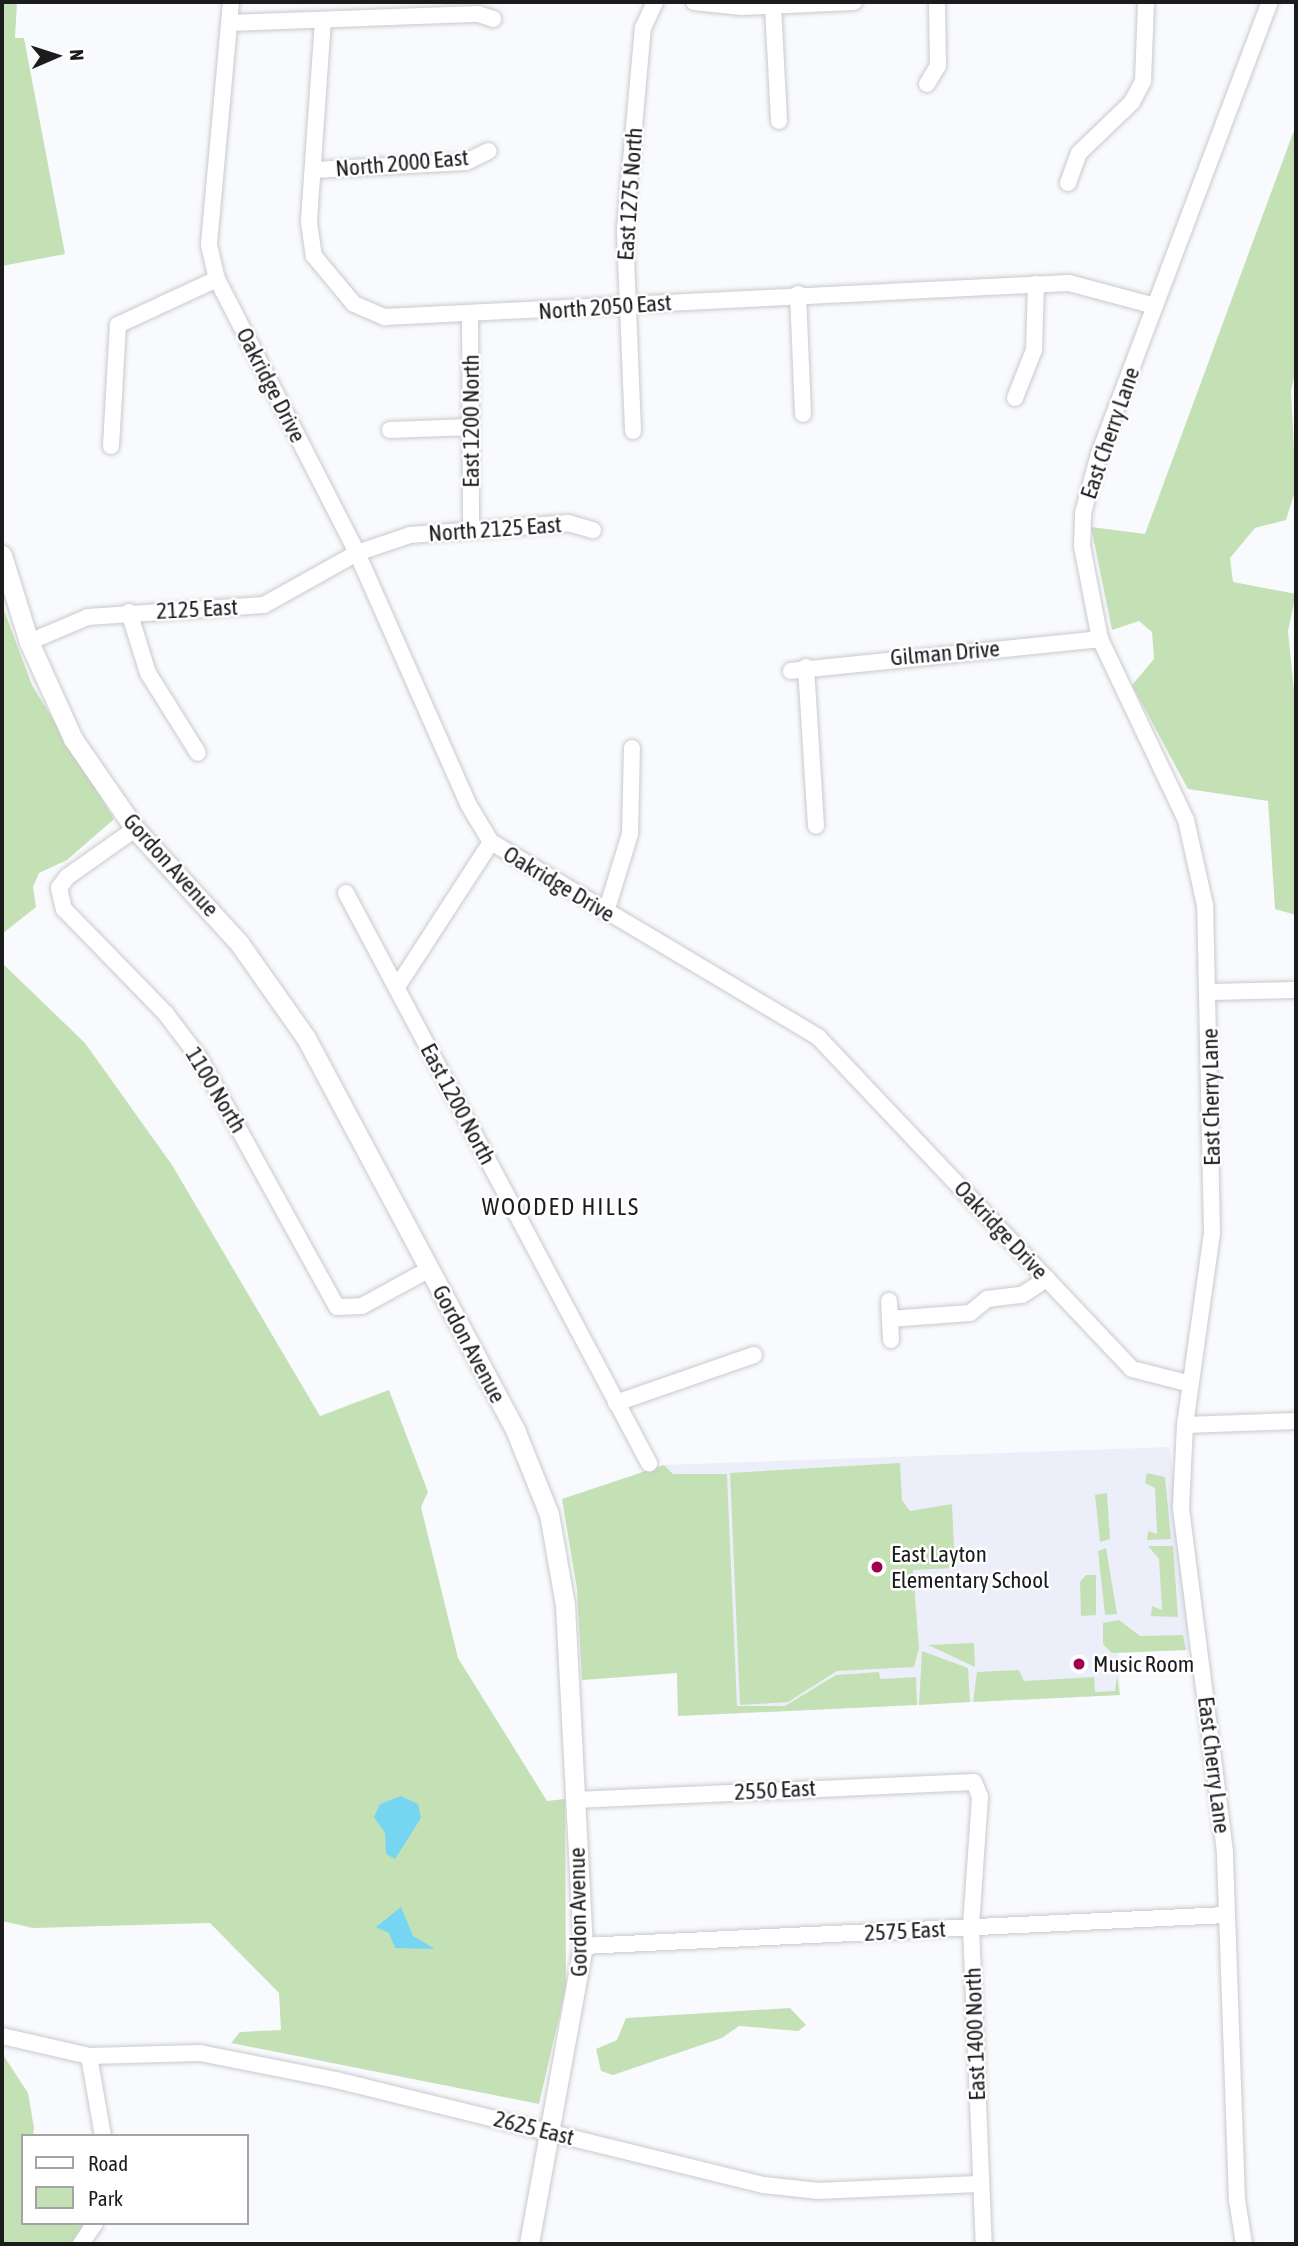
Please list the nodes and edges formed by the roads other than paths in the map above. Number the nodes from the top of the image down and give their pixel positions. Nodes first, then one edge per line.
1 (231, 2) edge
2 (654, 2) edge
3 (694, 2) edge
4 (854, 2) edge
5 (937, 2) edge
6 (1146, 2) edge
7 (1270, 2) edge
8 (773, 6) junction
9 (493, 19) dead end
10 (323, 20) junction
11 (229, 23) junction
12 (927, 84) dead end
13 (779, 121) dead end
14 (489, 151) dead end
15 (313, 170) junction
16 (1068, 183) dead end
17 (217, 279) junction
18 (1036, 284) junction
19 (798, 294) junction
20 (624, 306) junction
21 (1155, 306) junction
22 (470, 315) junction
23 (1015, 398) dead end
24 (803, 414) dead end
25 (470, 427) junction
26 (390, 430) dead end
27 (633, 431) dead end
28 (111, 446) dead end
29 (471, 526) junction
30 (593, 530) dead end
31 (357, 554) junction
32 (2, 555) edge
33 (129, 612) junction
34 (1100, 639) junction
35 (29, 642) junction
36 (632, 748) dead end
37 (198, 753) dead end
38 (816, 826) dead end
39 (135, 829) junction
40 (491, 842) junction
41 (346, 893) dead end
42 (606, 912) junction
43 (397, 987) junction
44 (1296, 990) edge
45 (1209, 992) junction
46 (430, 1269) junction
47 (1048, 1279) junction
48 (889, 1300) dead end
49 (890, 1319) junction
50 (891, 1340) dead end
51 (754, 1355) dead end
52 (1191, 1384) junction
53 (615, 1403) junction
54 (1296, 1421) edge
55 (1185, 1425) junction
56 (649, 1463) dead end
57 (974, 1782) joint
58 (575, 1800) junction
59 (1226, 1915) junction
60 (971, 1927) junction
61 (583, 1946) junction
62 (2, 2036) edge
63 (89, 2056) junction
64 (548, 2132) junction
65 (103, 2134) edge
66 (981, 2184) junction
67 (94, 2225) edge
68 (81, 2244) edge
69 (529, 2244) edge
70 (984, 2244) edge
71 (1244, 2244) edge

1 - 11 street, Oakridge Drive
2 - 20 street, East 1275 North
3 - 8 street
4 - 8 street
5 - 12 street
6 - 16 street
7 - 21 street, East Cherry Lane
8 - 13 street
9 - 10 street
10 - 11 street
10 - 15 street, North 2050 East
11 - 17 street, Oakridge Drive
14 - 15 street, North 2000 East
15 - 22 street, North 2050 East
17 - 28 street
17 - 31 street, Oakridge Drive
18 - 19 street, North 2050 East
18 - 21 street, North 2050 East
18 - 23 street
19 - 20 street, North 2050 East
19 - 24 street
20 - 22 street, North 2050 East
20 - 27 street, East 1275 North
21 - 34 street, East Cherry Lane
22 - 25 street, East 1200 North
25 - 26 street
25 - 29 street, East 1200 North
29 - 30 street, North 2125 East
29 - 31 street, North 2125 East
31 - 33 street, 2125 East
31 - 40 street, Oakridge Drive
32 - 35 main road, Gordon Avenue
33 - 35 street, 2125 East
33 - 37 street
34 - 38 street, Gilman Drive
34 - 45 street, East Cherry Lane
35 - 39 main road, Gordon Avenue
36 - 42 street
39 - 46 main road, Gordon Avenue
39 - 46 street, 1100 North
40 - 42 street, Oakridge Drive
40 - 43 street
41 - 43 street, East 1200 North
42 - 47 street, Oakridge Drive
43 - 53 street, East 1200 North
44 - 45 street
45 - 52 street, East Cherry Lane
46 - 58 main road, Gordon Avenue
47 - 49 street
47 - 52 street, Oakridge Drive
48 - 49 street
49 - 50 street
51 - 53 street
52 - 55 street, East Cherry Lane
53 - 56 street, East 1200 North
54 - 55 street
55 - 59 street, East Cherry Lane
57 - 58 street, 2550 East
57 - 60 street, East 1400 North
58 - 61 main road, Gordon Avenue
59 - 60 street, 2575 East
59 - 71 street, East Cherry Lane
60 - 61 street, 2575 East
60 - 66 street, East 1400 North
61 - 64 main road, Gordon Avenue
62 - 63 street, 2625 East
63 - 64 street, 2625 East
63 - 65 street
64 - 66 street, 2625 East
64 - 69 main road, Gordon Avenue
66 - 70 street, East 1400 North
67 - 68 street

